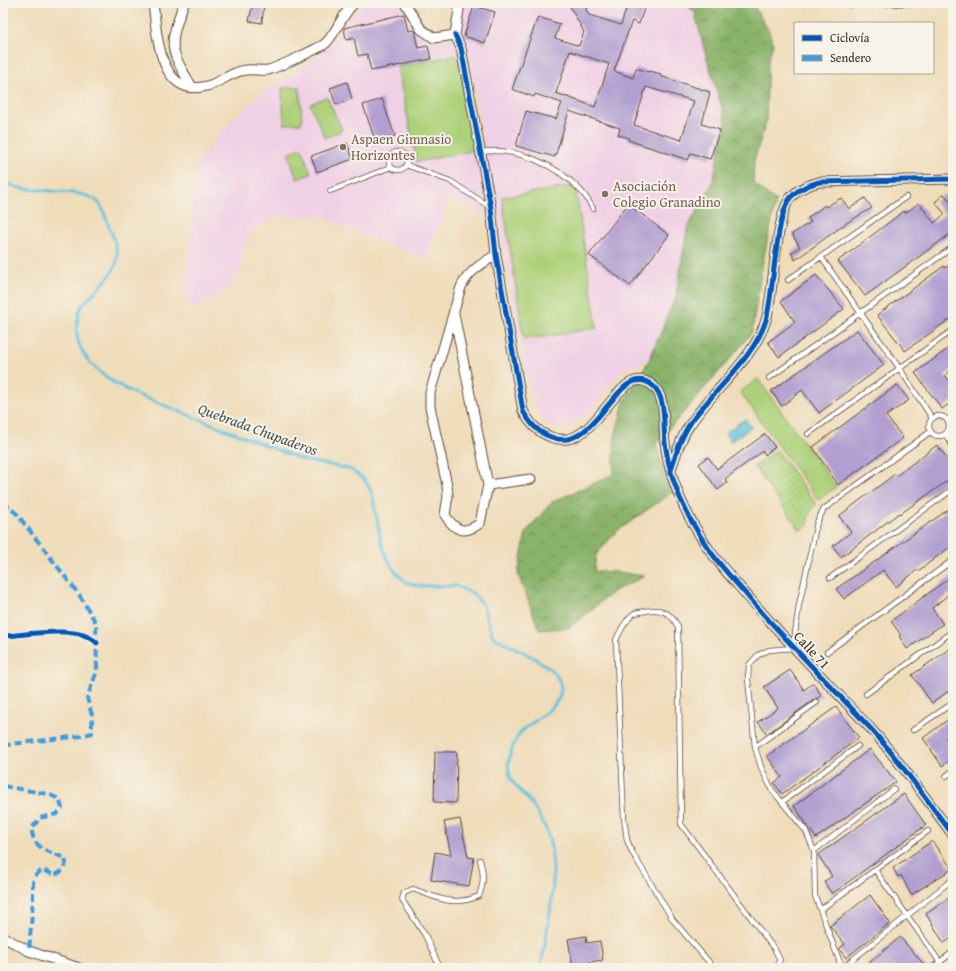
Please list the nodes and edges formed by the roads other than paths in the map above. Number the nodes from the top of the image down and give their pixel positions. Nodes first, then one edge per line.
1 (153, 3) edge
2 (184, 3) edge
3 (354, 3) edge
4 (405, 3) edge
5 (460, 3) edge
6 (848, 3) edge
7 (924, 3) edge
8 (455, 35) junction
9 (192, 87) junction
10 (482, 152) junction
11 (406, 165) junction
12 (391, 167) junction
13 (953, 179) edge
14 (330, 191) dead end
15 (906, 197) dead end
16 (491, 208) junction
17 (593, 209) dead end
18 (953, 247) edge
19 (496, 255) junction
20 (821, 257) junction
21 (788, 280) dead end
22 (860, 313) junction
23 (454, 314) junction
24 (953, 330) edge
25 (900, 369) junction
26 (769, 378) dead end
27 (953, 416) edge
28 (932, 418) junction
29 (947, 420) junction
30 (930, 432) junction
31 (808, 434) dead end
32 (944, 434) junction
33 (953, 446) edge
34 (670, 472) junction
35 (531, 479) dead end
36 (488, 485) junction
37 (953, 489) edge
38 (953, 560) edge
39 (830, 578) dead end
40 (953, 631) edge
41 (793, 648) junction
42 (827, 652) dead end
43 (866, 694) dead end
44 (817, 702) dead end
45 (953, 703) edge
46 (913, 730) dead end
47 (858, 746) dead end
48 (755, 747) junction
49 (953, 771) edge
50 (946, 776) dead end
51 (894, 789) dead end
52 (782, 802) junction
53 (928, 831) dead end
54 (953, 835) edge
55 (814, 851) junction
56 (480, 860) dead end
57 (875, 870) junction
58 (953, 879) edge
59 (820, 910) junction
60 (907, 915) junction
61 (3, 937) edge
62 (953, 952) edge
63 (940, 962) junction
64 (79, 968) edge
65 (440, 968) edge
66 (714, 968) edge
67 (775, 968) edge
68 (932, 968) edge
69 (944, 968) edge

1 - 9 street
2 - 9 street
3 - 9 street
4 - 8 street
5 - 8 street
6 - 7 lane
8 - 10 street
10 - 16 street
10 - 17 lane
11 - 12 lane
11 - 12 lane
11 - 16 lane
12 - 14 lane
13 - 34 street
15 - 20 lane
16 - 19 street
18 - 22 lane
19 - 23 street
19 - 34 street, Calle 71
20 - 21 lane
20 - 22 lane
22 - 25 lane
22 - 26 lane
23 - 36 street
23 - 36 street
24 - 25 lane
25 - 28 lane
25 - 31 lane
27 - 29 lane
28 - 29 lane
28 - 30 lane
29 - 32 lane
30 - 32 lane
30 - 41 lane
32 - 33 lane
34 - 41 street, Calle 71
35 - 36 street
37 - 39 lane
38 - 42 lane
40 - 43 lane
41 - 48 lane
41 - 54 street, Calle 71
44 - 48 lane
45 - 46 lane
47 - 52 lane
48 - 52 lane
49 - 50 lane
51 - 55 lane
52 - 55 lane
53 - 57 lane
55 - 59 lane
56 - 65 lane
57 - 59 lane
57 - 60 lane
58 - 60 lane
59 - 60 lane
60 - 63 lane
61 - 64 street
62 - 63 lane
63 - 68 lane
63 - 69 lane
66 - 67 lane

